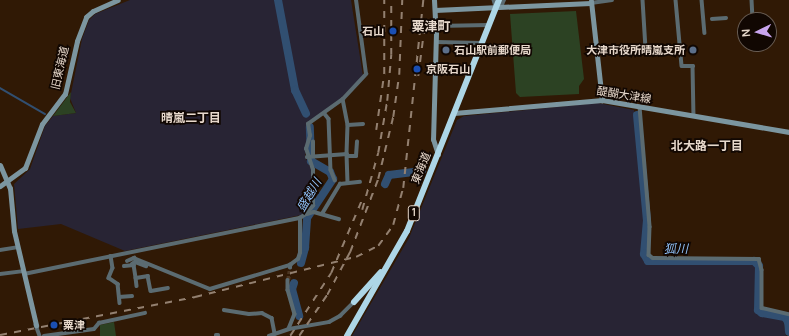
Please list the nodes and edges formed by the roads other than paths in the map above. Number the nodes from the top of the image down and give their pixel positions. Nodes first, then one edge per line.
1 (356, 0) edge
2 (434, 0) edge
3 (612, 0) edge
4 (643, 0) edge
5 (676, 0) edge
6 (702, 0) edge
7 (752, 0) edge
8 (116, 1) edge
9 (499, 2) edge
10 (591, 2) edge
11 (523, 3) edge
12 (508, 7) junction
13 (435, 10) junction
14 (753, 12) edge
15 (726, 18) dead end
16 (712, 19) dead end
17 (489, 25) junction
18 (436, 26) junction
19 (704, 33) dead end
20 (436, 42) junction
21 (482, 43) junction
22 (646, 49) dead end
23 (343, 99) junction
24 (602, 100) junction
25 (640, 107) junction
26 (454, 113) junction
27 (325, 114) junction
28 (694, 116) junction
29 (363, 124) dead end
30 (348, 125) junction
31 (789, 132) edge
32 (313, 142) dead end
33 (357, 142) dead end
34 (438, 154) junction
35 (331, 155) junction
36 (347, 155) junction
37 (310, 156) junction
38 (0, 165) edge
39 (335, 180) dead end
40 (8, 181) junction
41 (360, 182) dead end
42 (348, 183) junction
43 (0, 186) edge
44 (307, 214) junction
45 (322, 214) junction
46 (300, 218) junction
47 (339, 219) dead end
48 (18, 247) junction
49 (0, 250) edge
50 (133, 252) junction
51 (122, 254) junction
52 (110, 256) junction
53 (135, 258) junction
54 (129, 263) junction
55 (124, 266) dead end
56 (146, 266) dead end
57 (385, 268) junction
58 (23, 273) junction
59 (0, 274) edge
60 (136, 278) junction
61 (288, 280) tunnel mouth
62 (137, 286) dead end
63 (168, 288) dead end
64 (371, 292) junction
65 (132, 296) dead end
66 (119, 297) junction
67 (354, 302) junction
68 (120, 303) dead end
69 (363, 307) junction
70 (224, 310) dead end
71 (144, 313) dead end
72 (789, 314) edge
73 (36, 326) joint
74 (289, 329) junction
75 (275, 334) junction
76 (40, 336) edge
77 (44, 336) edge
78 (269, 336) edge
79 (347, 336) edge

1 - 23 street
2 - 13 street
3 - 10 street
4 - 22 street
5 - 28 street
6 - 19 street
7 - 14 street
8 - 40 street, 旧東海道
9 - 12 street
9 - 12 street
9 - 13 street
9 - 17 highway, 東海道 / 1
10 - 11 street
10 - 24 street
11 - 12 street
13 - 18 street
15 - 16 street
17 - 18 street
17 - 21 highway, 東海道 / 1
18 - 20 street
20 - 21 street
20 - 34 street
21 - 26 highway, 東海道 / 1
23 - 27 street
23 - 30 street
24 - 25 street, 醍醐大津線
24 - 26 street, 醍醐大津線
25 - 28 street, 醍醐大津線
25 - 72 street
26 - 34 highway, 東海道 / 1
27 - 35 street
27 - 37 street
28 - 31 street, 醍醐大津線
29 - 30 street
30 - 36 street
32 - 37 street
33 - 36 street
34 - 57 highway, 東海道 / 1
35 - 36 street
35 - 37 street
35 - 39 street
36 - 42 street
37 - 44 street
38 - 40 street
40 - 43 street, 旧東海道
40 - 48 street
41 - 42 street
42 - 45 street
44 - 45 street
44 - 46 street
45 - 47 street
46 - 50 street
46 - 53 street
48 - 49 street
48 - 58 street
50 - 51 street
50 - 53 street
51 - 52 street
51 - 54 street
52 - 58 street
52 - 66 street
53 - 54 street
54 - 55 street
54 - 56 street
54 - 60 street
57 - 64 highway, 東海道 / 1
57 - 67 highway
58 - 59 street
58 - 73 street
60 - 62 street
60 - 63 street
61 - 74 street
64 - 67 highway
64 - 69 highway, 東海道 / 1
65 - 66 street
66 - 68 street
67 - 69 highway
67 - 74 street
69 - 79 highway, 東海道 / 1
70 - 75 street
71 - 77 street
73 - 76 street
74 - 75 street
75 - 78 street

